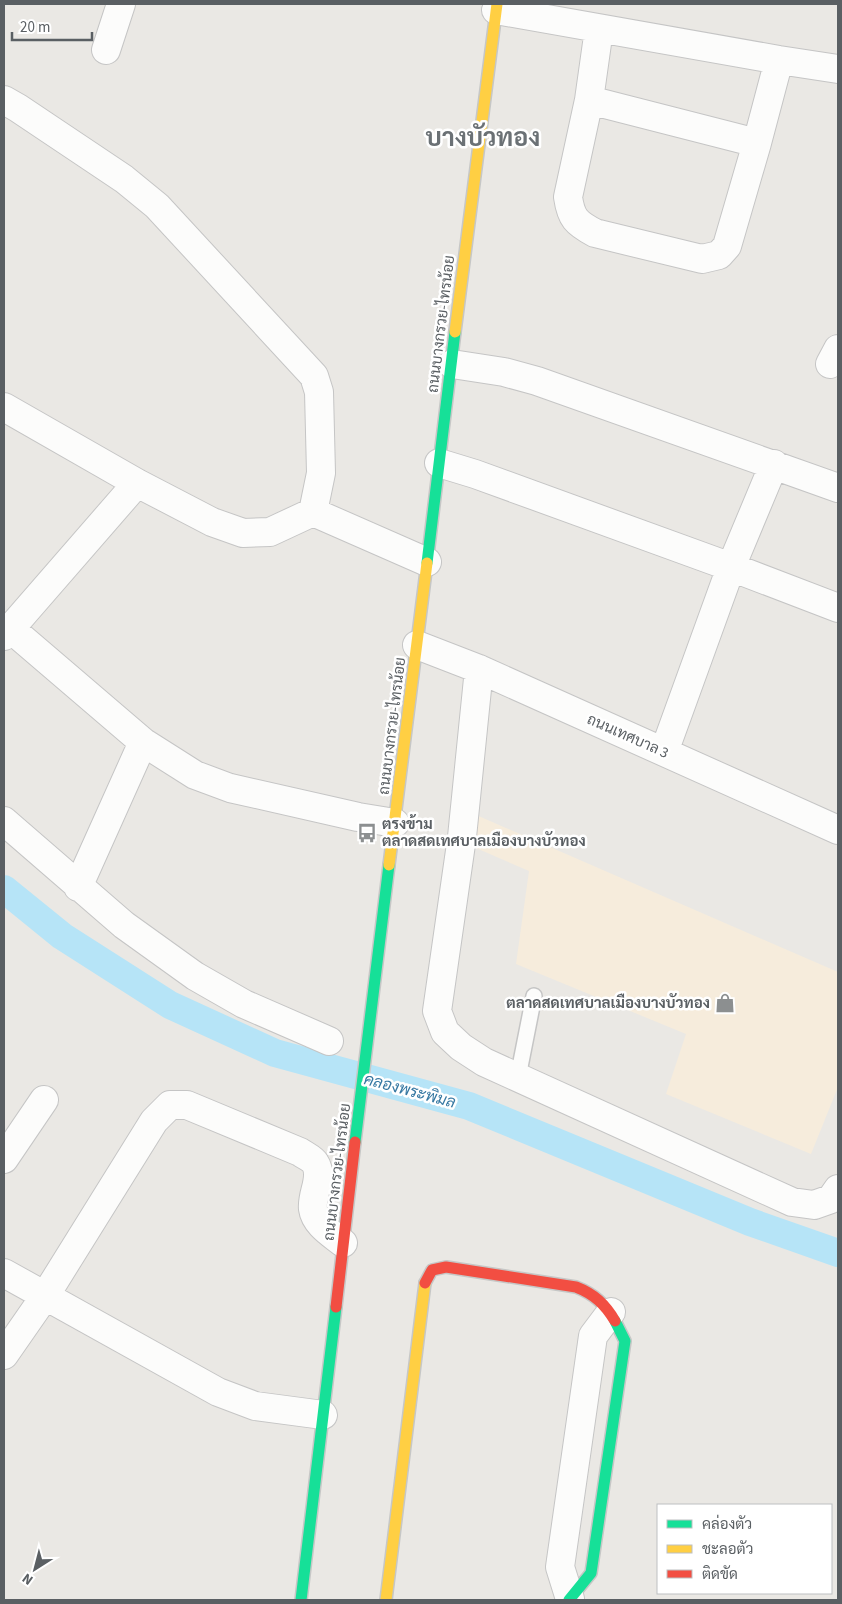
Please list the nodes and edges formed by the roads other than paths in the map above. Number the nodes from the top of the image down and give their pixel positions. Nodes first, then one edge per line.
1 (121, 4) edge
2 (497, 7) edge
3 (598, 29) junction
4 (106, 50) dead end
5 (779, 60) junction
6 (838, 69) edge
7 (4, 100) edge
8 (589, 100) junction
9 (758, 143) junction
10 (452, 364) junction
11 (4, 406) edge
12 (439, 463) junction
13 (774, 464) junction
14 (137, 484) junction
15 (838, 488) edge
16 (313, 512) junction
17 (427, 562) junction
18 (731, 567) junction
19 (838, 608) edge
20 (7, 633) edge
21 (417, 645) junction
22 (479, 669) junction
23 (143, 742) junction
24 (664, 752) junction
25 (4, 821) edge
26 (395, 823) junction
27 (838, 830) edge
28 (78, 887) junction
29 (534, 996) dead end
30 (329, 1042) dead end
31 (518, 1078) junction
32 (44, 1100) dead end
33 (4, 1159) edge
34 (838, 1189) edge
35 (343, 1243) junction
36 (4, 1273) edge
37 (45, 1296) junction
38 (611, 1312) junction
39 (4, 1354) edge
40 (323, 1415) junction
41 (578, 1445) junction
42 (609, 1448) junction
43 (301, 1600) edge
44 (386, 1600) edge
45 (569, 1600) edge

1 - 4 street
2 - 3 street
2 - 10 main road, ถนนบางกรวย-ไทรน้อย
3 - 5 street
3 - 8 street
5 - 6 street
5 - 9 street
7 - 16 street
8 - 9 street
8 - 9 street
10 - 12 main road, ถนนบางกรวย-ไทรน้อย
10 - 13 street
11 - 14 street
12 - 17 main road, ถนนบางกรวย-ไทรน้อย
12 - 18 street
13 - 15 street
13 - 18 street
14 - 16 street
14 - 20 street
16 - 17 street
17 - 21 main road, ถนนบางกรวย-ไทรน้อย
18 - 19 street
18 - 24 street
20 - 23 street
21 - 22 street, ถนนเทศบาล 3
21 - 26 main road, ถนนบางกรวย-ไทรน้อย
22 - 24 street, ถนนเทศบาล 3
22 - 31 street
23 - 26 street
23 - 28 street
24 - 27 street, ถนนเทศบาล 3
25 - 28 street
26 - 35 main road, ถนนบางกรวย-ไทรน้อย
28 - 30 street
29 - 31 lane
31 - 34 street
32 - 33 street
35 - 37 street
35 - 40 main road, ถนนบางกรวย-ไทรน้อย
36 - 37 street
37 - 39 street
37 - 40 street
38 - 41 street
38 - 42 main road
38 - 44 main road
40 - 43 main road, ถนนบางกรวย-ไทรน้อย
41 - 42 street
41 - 45 street
42 - 45 main road

